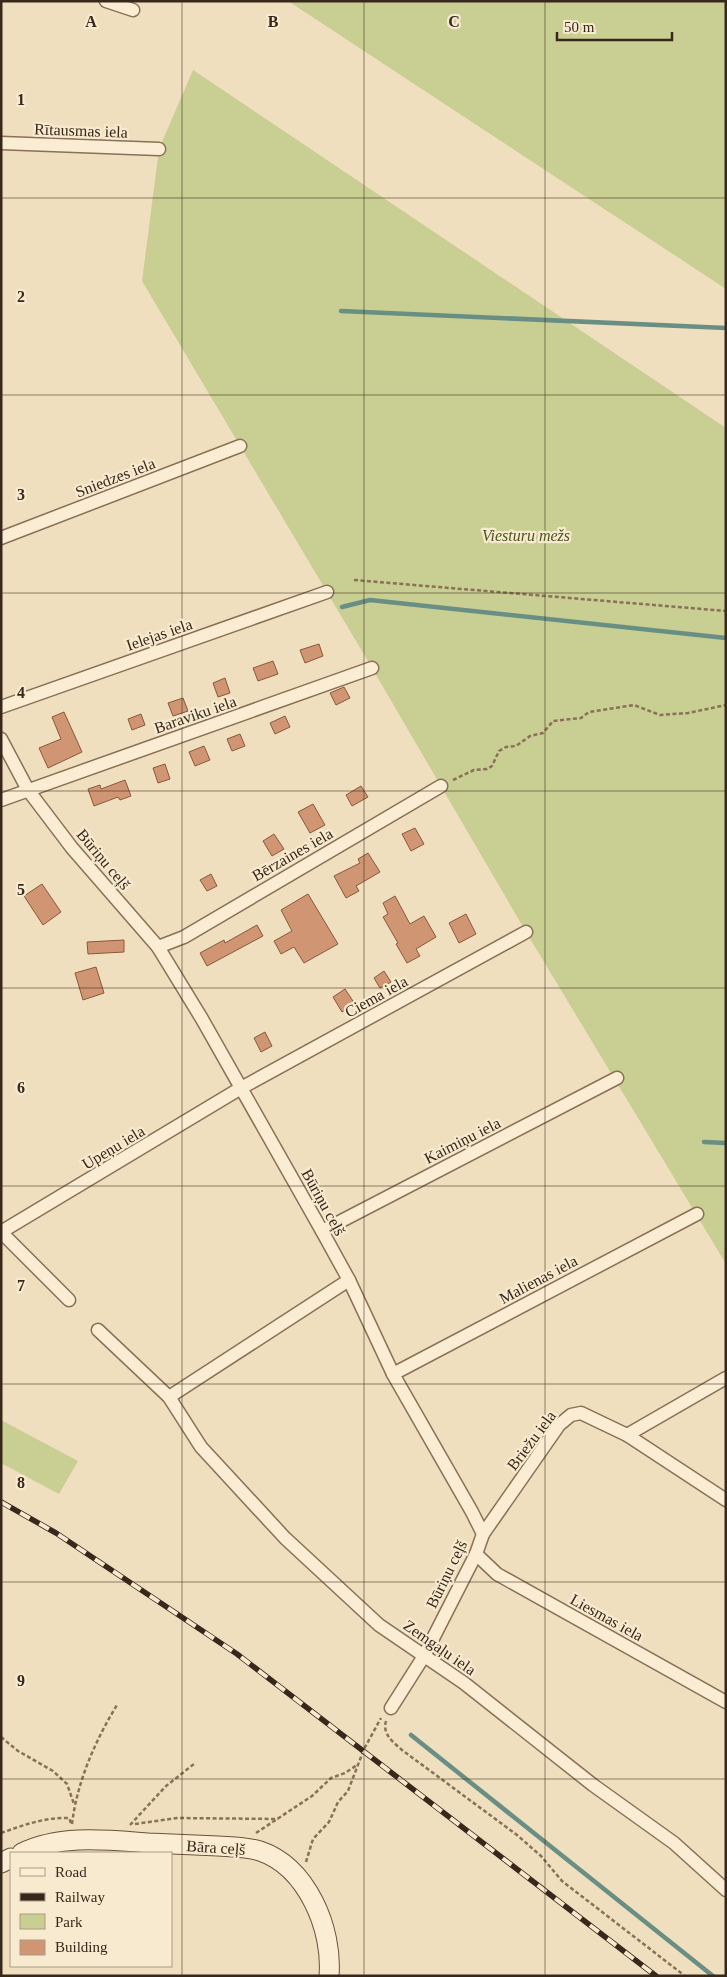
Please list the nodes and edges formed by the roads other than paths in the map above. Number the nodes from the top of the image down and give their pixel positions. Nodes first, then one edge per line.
1 (106, 1) edge
2 (133, 10) dead end
3 (1, 143) edge
4 (159, 149) dead end
5 (240, 446) dead end
6 (1, 538) edge
7 (327, 592) dead end
8 (372, 668) dead end
9 (1, 707) edge
10 (1, 739) edge
11 (441, 786) road end
12 (28, 790) junction
13 (1, 800) edge
14 (526, 932) dead end
15 (158, 948) junction
16 (617, 1078) dead end
17 (241, 1088) junction
18 (698, 1214) dead end
19 (322, 1231) junction
20 (2, 1232) edge
21 (349, 1280) junction
22 (69, 1300) dead end
23 (98, 1330) dead end
24 (393, 1374) junction
25 (726, 1378) edge
26 (169, 1398) junction
27 (627, 1435) junction
28 (726, 1500) edge
29 (483, 1534) junction
30 (476, 1554) junction
31 (424, 1656) junction
32 (726, 1702) edge
33 (391, 1708) road end
34 (24, 1852) edge
35 (726, 1890) edge
36 (329, 1976) edge

1 - 2 street
3 - 4 street, Rītausmas iela
5 - 6 street, Sniedzes iela
7 - 9 street, Ielejas iela
8 - 12 street, Baraviku iela
10 - 12 street, Būriņu ceļš
11 - 15 street, Bērzaines iela
12 - 13 street, Baraviku iela
12 - 15 street, Būriņu ceļš
14 - 17 street, Ciema iela
15 - 17 street, Būriņu ceļš
16 - 19 street, Kaimiņu iela
17 - 19 street, Būriņu ceļš
17 - 20 street, Upeņu iela
18 - 24 street, Malienas iela
19 - 21 street, Būriņu ceļš
20 - 22 street
21 - 24 street, Būriņu ceļš
21 - 26 street
23 - 26 street, Zemgaļu iela
24 - 29 street, Būriņu ceļš
25 - 27 street
26 - 31 street, Zemgaļu iela
27 - 28 street, Briežu iela
27 - 29 street, Briežu iela
29 - 30 street, Būriņu ceļš
30 - 31 street, Būriņu ceļš
30 - 32 street, Liesmas iela
31 - 33 street, Būriņu ceļš
31 - 35 street, Zemgaļu iela
34 - 36 street, Bāra ceļš

